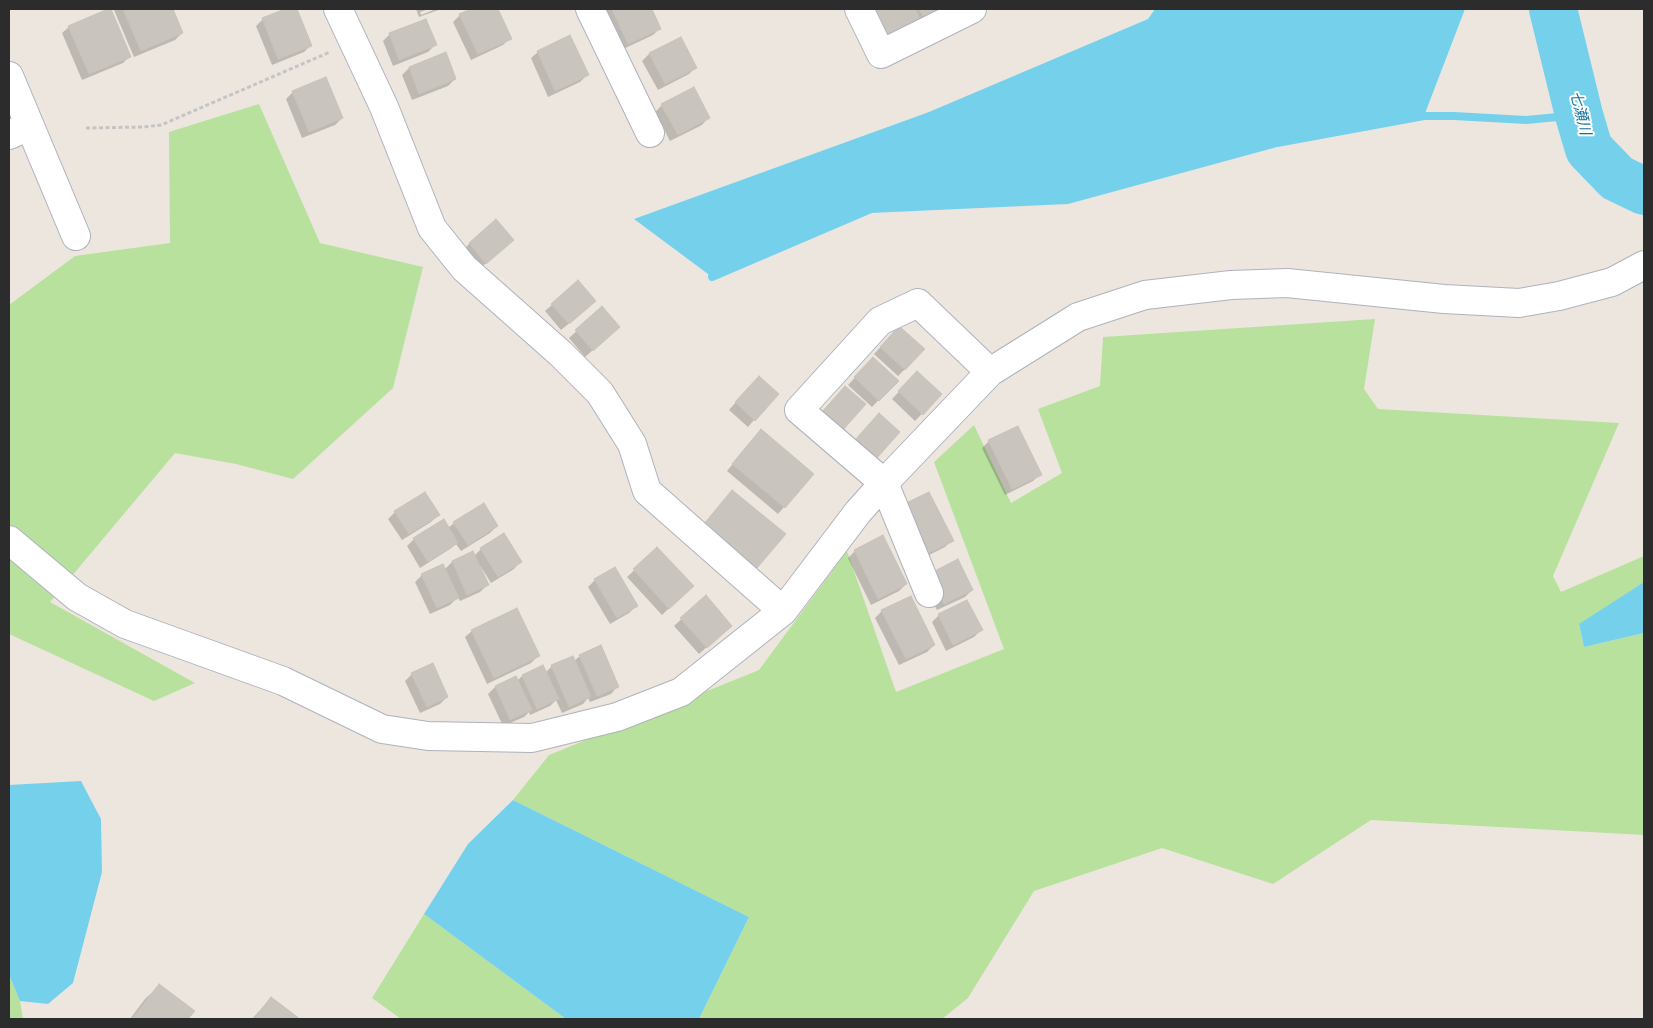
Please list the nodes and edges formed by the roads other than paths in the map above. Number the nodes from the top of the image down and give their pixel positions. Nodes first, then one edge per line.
1 (338, 9) edge
2 (590, 9) edge
3 (859, 9) edge
4 (972, 9) edge
5 (9, 76) edge
6 (19, 130) edge
7 (650, 133) dead end
8 (76, 236) dead end
9 (1644, 265) edge
10 (990, 372) junction
11 (884, 483) junction
12 (9, 540) edge
13 (929, 593) dead end
14 (783, 611) junction

1 - 14 street
2 - 7 street
3 - 4 street
5 - 6 street
6 - 8 street
9 - 10 street
10 - 11 street
10 - 11 street
11 - 13 street
11 - 14 street
12 - 14 street

